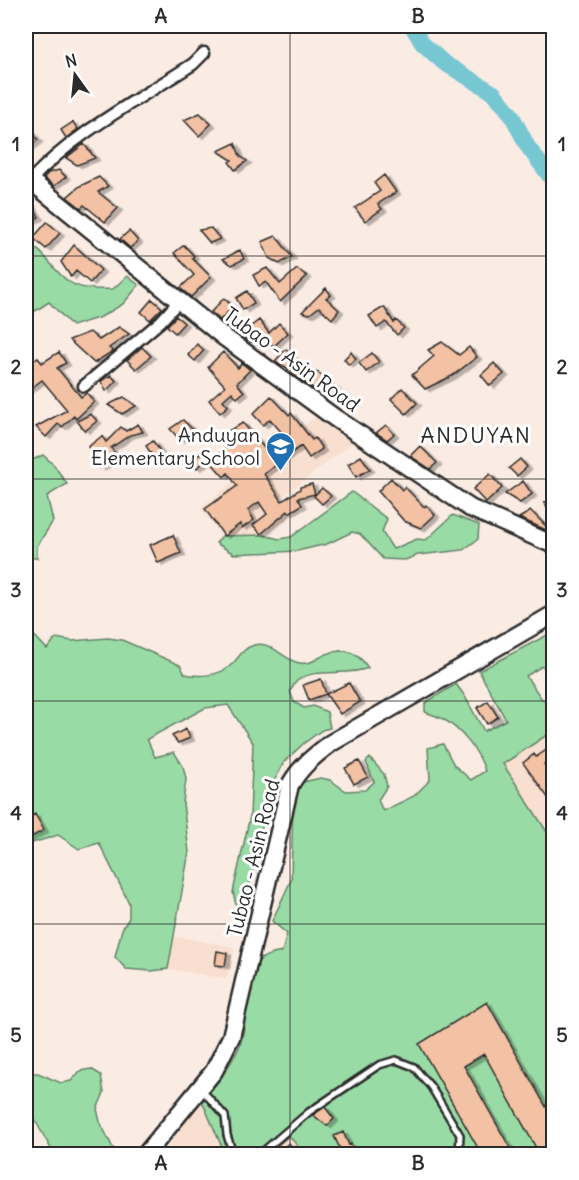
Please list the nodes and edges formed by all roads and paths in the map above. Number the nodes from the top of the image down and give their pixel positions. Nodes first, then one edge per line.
1 (204, 53) dead end
2 (28, 179) edge
3 (179, 301) junction
4 (84, 386) dead end
5 (554, 545) edge
6 (554, 614) edge
7 (201, 1089) junction
8 (146, 1155) edge
9 (233, 1155) edge
10 (260, 1155) edge
11 (459, 1155) edge

1 - 2 street
2 - 3 main road, Tubao - Asin Road
3 - 4 street
3 - 5 main road, Tubao - Asin Road
6 - 7 main road, Tubao - Asin Road
7 - 8 main road, Tubao - Asin Road
7 - 9 lane
10 - 11 lane

